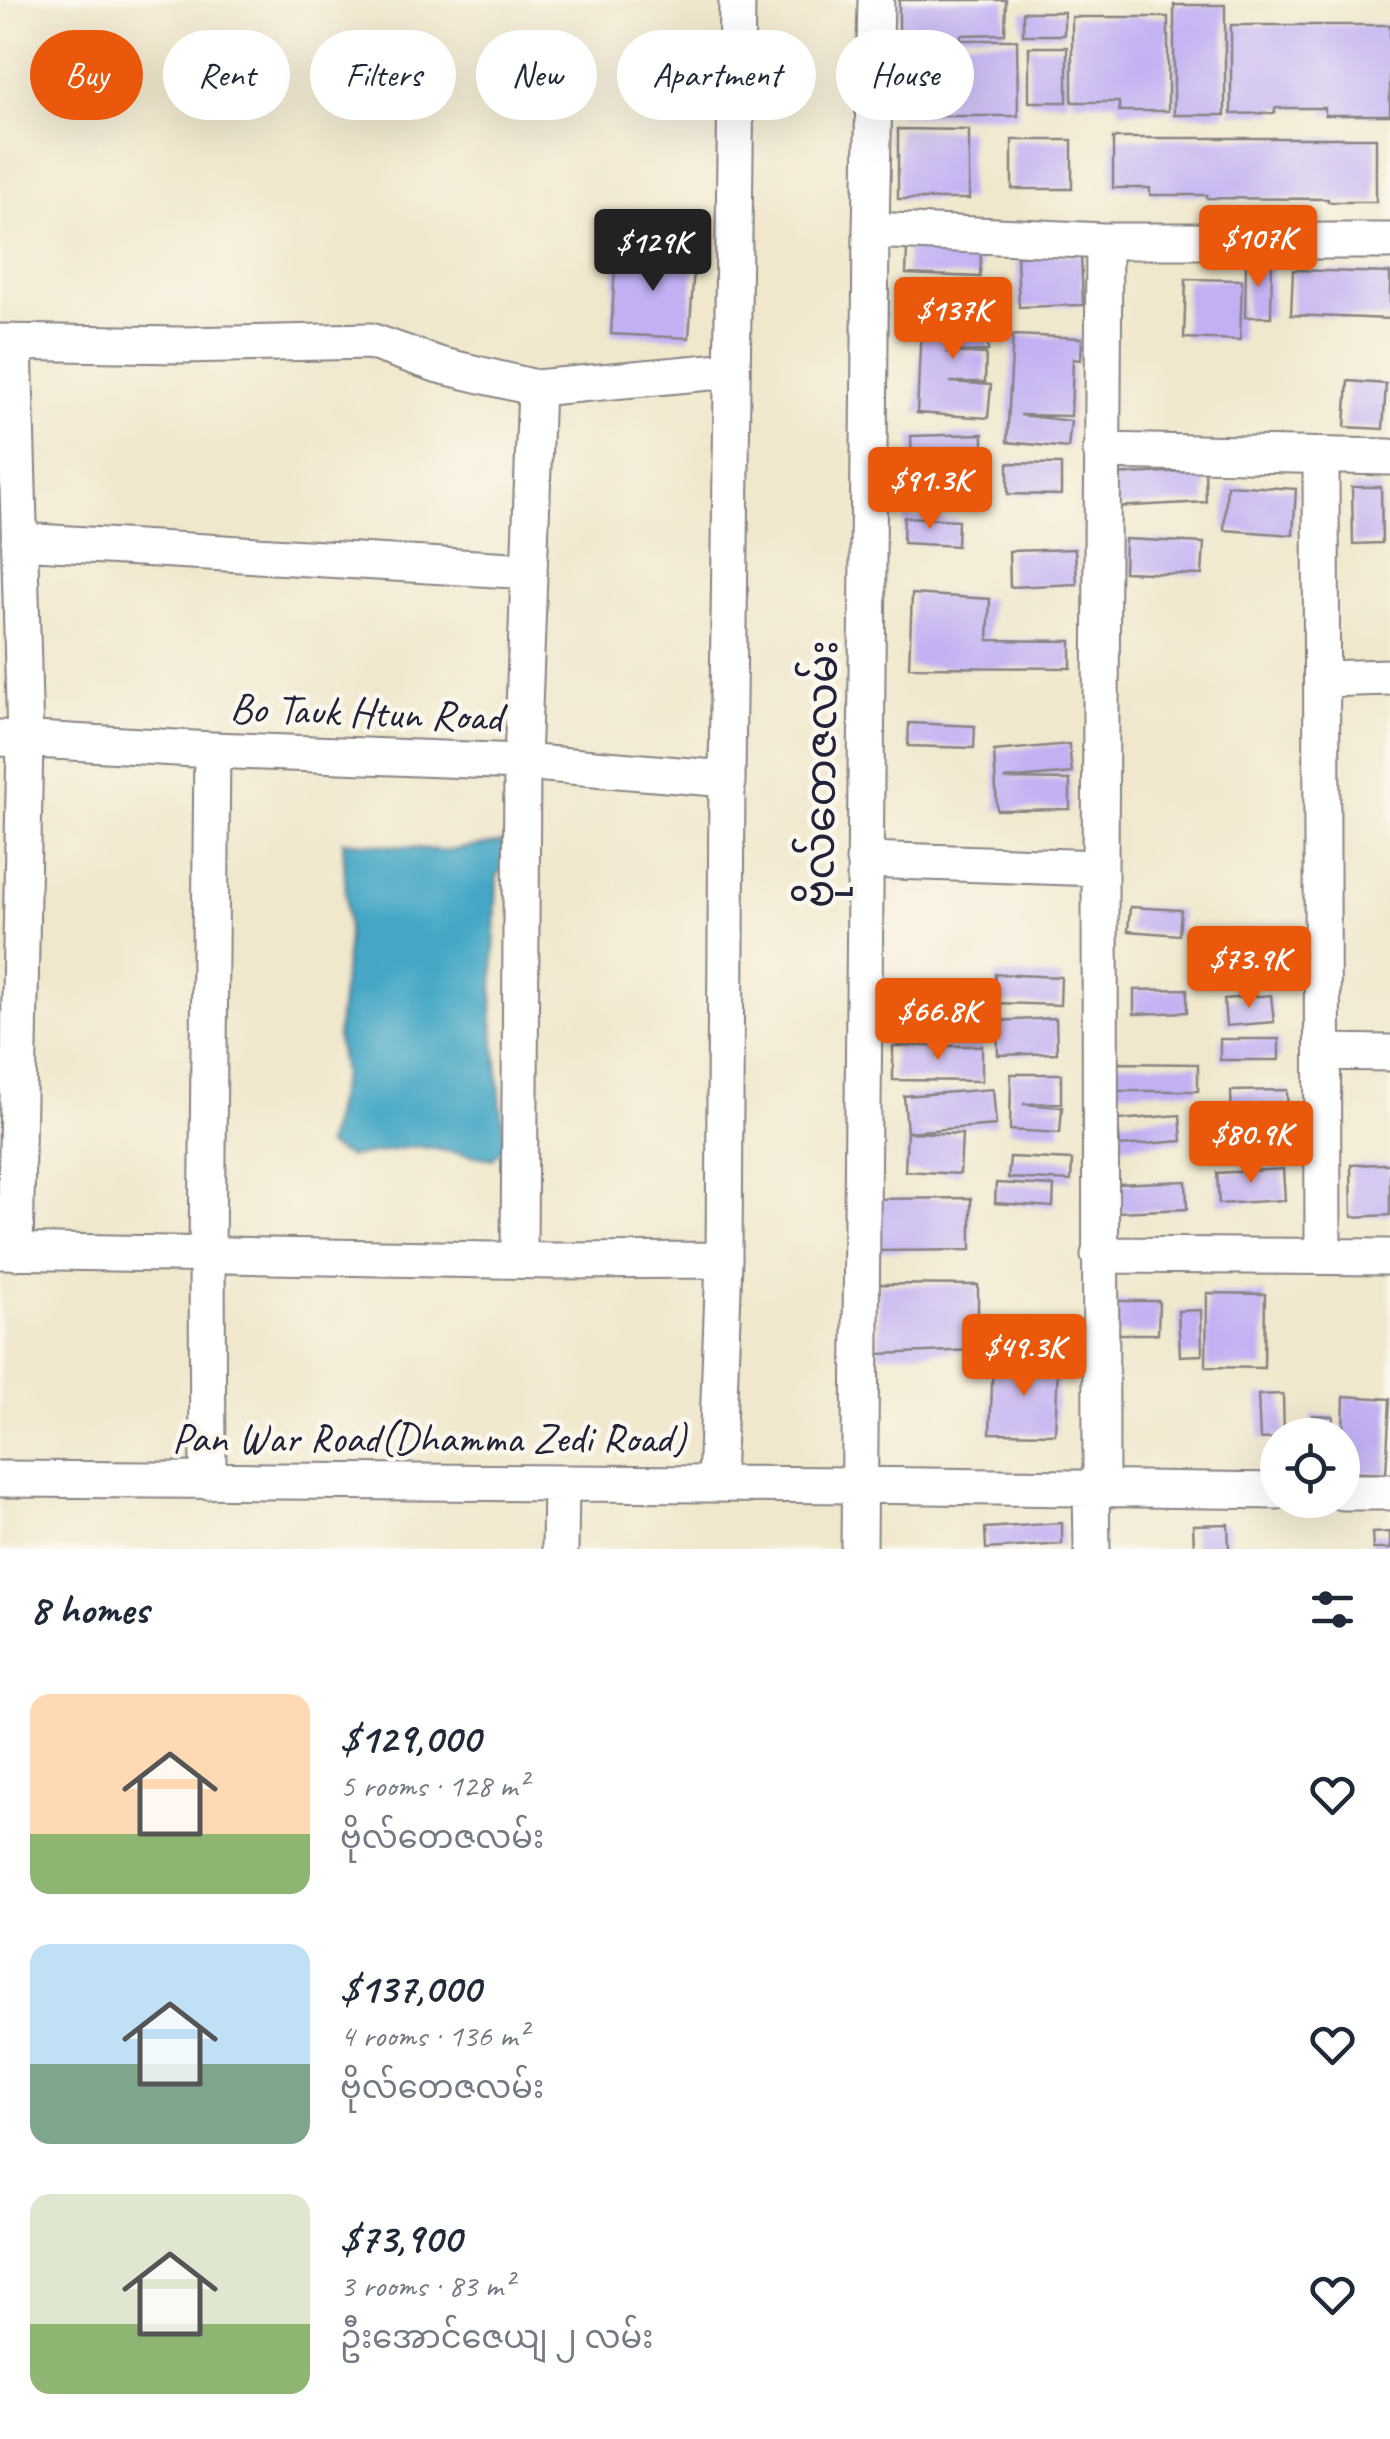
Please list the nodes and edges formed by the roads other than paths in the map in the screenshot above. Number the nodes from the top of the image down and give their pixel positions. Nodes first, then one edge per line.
1 (738, 0) edge
2 (876, 0) edge
3 (871, 230) junction
4 (1390, 241) edge
5 (1104, 242) junction
6 (7, 343) edge
7 (732, 370) junction
8 (536, 388) junction
9 (1101, 452) junction
10 (1321, 456) junction
11 (1390, 457) edge
12 (19, 542) junction
13 (529, 571) junction
14 (1390, 677) edge
15 (1322, 679) junction
16 (12, 739) edge
17 (212, 750) junction
18 (522, 762) junction
19 (727, 780) junction
20 (864, 860) junction
21 (1100, 868) junction
22 (1323, 1052) junction
23 (1390, 1053) edge
24 (7, 1251) edge
25 (1099, 1255) junction
26 (208, 1256) junction
27 (1323, 1256) junction
28 (1390, 1257) edge
29 (519, 1260) junction
30 (724, 1260) junction
31 (0, 1480) edge
32 (208, 1481) junction
33 (561, 1483) junction
34 (716, 1484) junction
35 (858, 1485) junction
36 (1096, 1489) junction
37 (1260, 1491) edge
38 (1360, 1492) edge
39 (1390, 1492) edge
40 (560, 1549) edge
41 (858, 1549) edge
42 (1092, 1549) edge

1 - 7 street
2 - 3 street, ဗိုလ်တေဇလမ်း
3 - 5 street
3 - 20 street, ဗိုလ်တေဇလမ်း
4 - 5 street
5 - 9 street
6 - 8 street
6 - 12 street
7 - 8 street
7 - 19 street
8 - 13 street
9 - 10 street
9 - 21 street
10 - 11 street
10 - 15 street
12 - 13 street
12 - 16 street
13 - 18 street
14 - 15 street
15 - 22 street
16 - 17 street, Bo Tauk Htun Road
16 - 24 street
17 - 18 street, Bo Tauk Htun Road
17 - 26 street
18 - 19 street, Bo Tauk Htun Road
18 - 29 street
19 - 30 street
20 - 21 street
20 - 35 street, ဗိုလ်တေဇလမ်း
21 - 25 street
22 - 23 street
22 - 27 street
24 - 26 street
25 - 27 street
25 - 36 street
26 - 29 street
26 - 32 street
27 - 28 street
29 - 30 street
30 - 34 street
31 - 32 street, Pan War Road(Dhamma Zedi Road)
32 - 33 street, Pan War Road(Dhamma Zedi Road)
33 - 34 street, Pan War Road(Dhamma Zedi Road)
33 - 40 street
34 - 35 street, Pan War Road(Dhamma Zedi Road)
35 - 36 street, Pan War Road(Dhamma Zedi Road)
35 - 41 street, ဗိုလ်တေဇလမ်း
36 - 37 street, Pan War Road(Dhamma Zedi Road)
36 - 42 street
38 - 39 street

